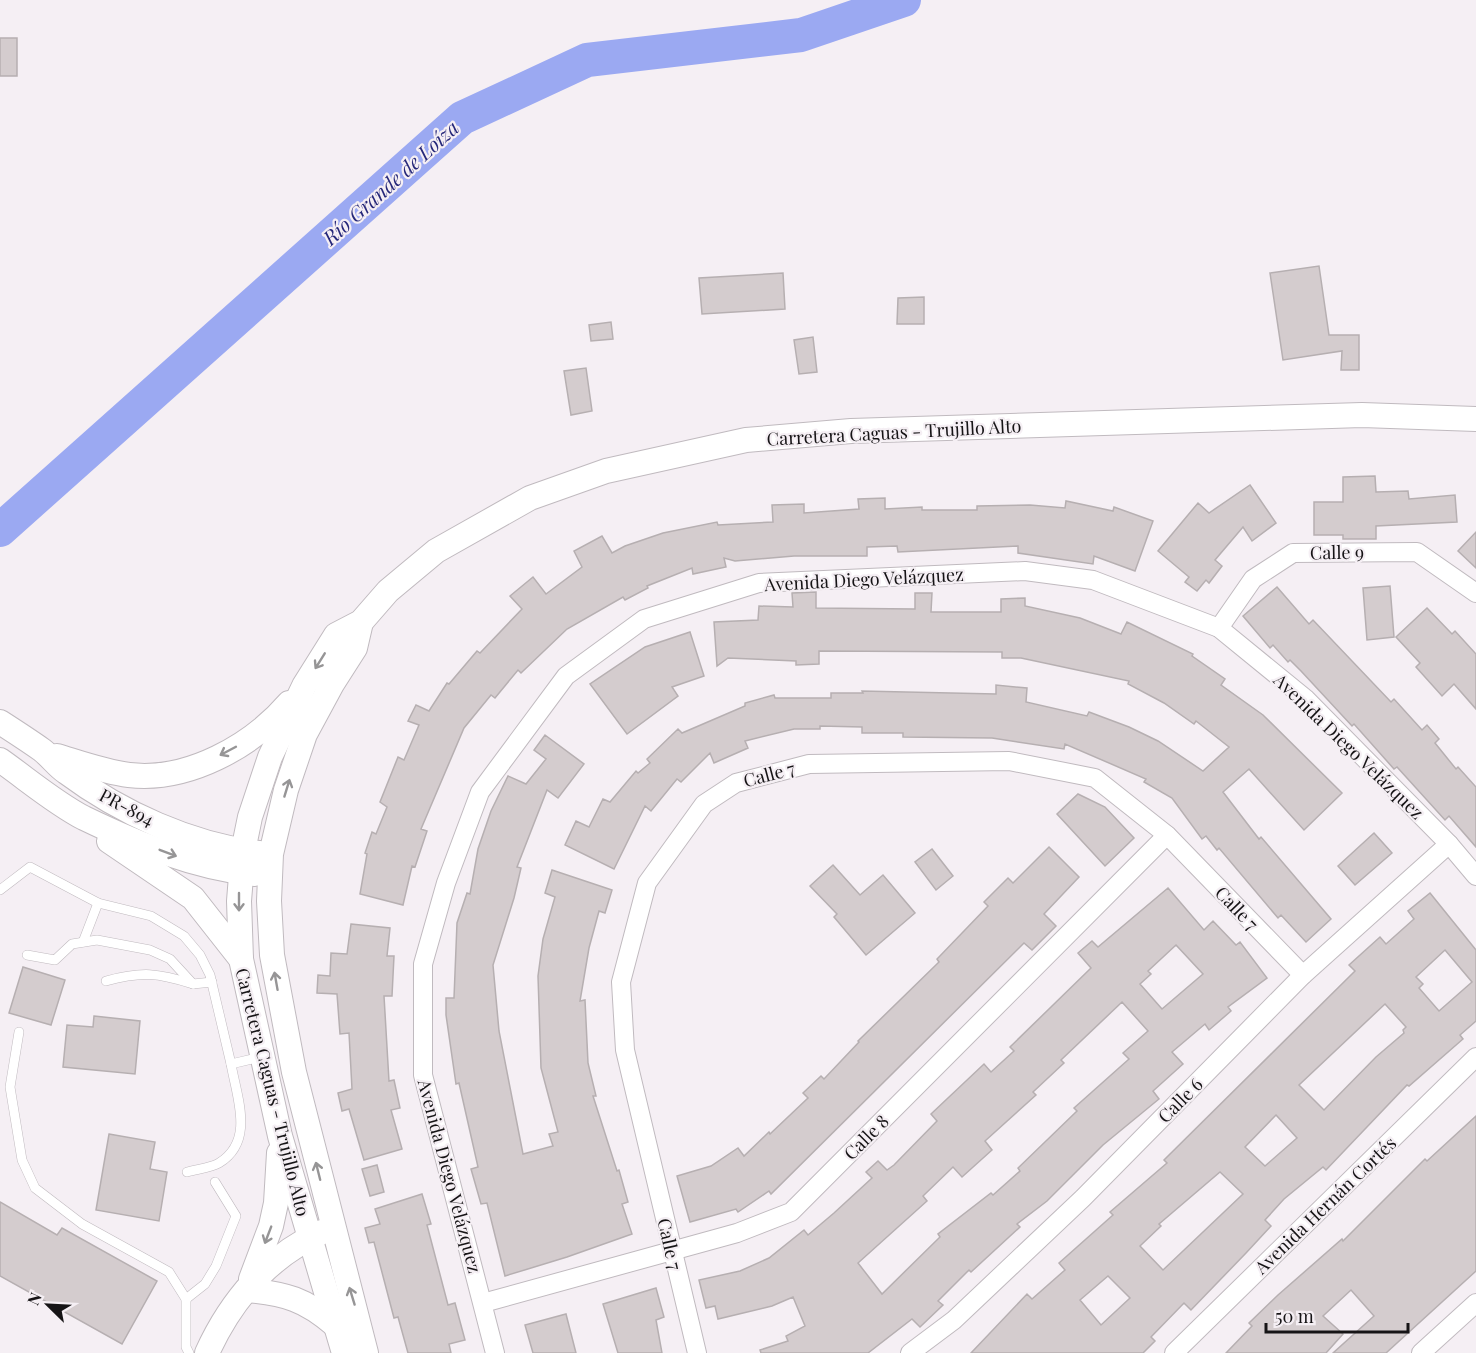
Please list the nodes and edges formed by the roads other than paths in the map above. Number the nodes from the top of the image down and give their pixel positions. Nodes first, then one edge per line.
1 (1476, 419) edge
2 (1476, 593) edge
3 (361, 622) junction
4 (1219, 628) junction
5 (304, 686) junction
6 (0, 722) edge
7 (44, 752) junction
8 (0, 760) edge
9 (83, 817) junction
10 (1167, 835) junction
11 (1449, 844) junction
12 (242, 862) junction
13 (270, 865) junction
14 (1476, 876) edge
15 (0, 890) edge
16 (98, 903) junction
17 (83, 942) junction
18 (27, 955) dead end
19 (241, 959) junction
20 (1303, 975) junction
21 (106, 981) dead end
22 (212, 982) junction
23 (193, 984) junction
24 (19, 1032) dead end
25 (261, 1057) junction
26 (1476, 1057) edge
27 (231, 1064) junction
28 (280, 1136) junction
29 (187, 1172) dead end
30 (214, 1182) dead end
31 (332, 1228) junction
32 (309, 1238) junction
33 (671, 1250) junction
34 (247, 1290) junction
35 (186, 1299) junction
36 (483, 1303) junction
37 (1476, 1303) edge
38 (335, 1325) junction
39 (1428, 1351) edge
40 (189, 1353) edge
41 (207, 1353) edge
42 (344, 1353) edge
43 (366, 1353) edge
44 (495, 1353) edge
45 (697, 1353) edge
46 (910, 1353) edge
47 (1174, 1353) edge

1 - 3 street, Carretera Caguas - Trujillo Alto
2 - 4 street, Calle 9
3 -> 5 street, Carretera Caguas - Trujillo Alto
13 -> 3 street, Carretera Caguas - Trujillo Alto
4 - 11 street, Avenida Diego Velázquez
4 - 36 street, Avenida Diego Velázquez
5 -> 7 street
5 - 12 street, Carretera Caguas - Trujillo Alto
6 - 7 street, PR-894 / PR-894
7 - 12 street, PR-894 / PR-894
8 - 9 street, PR-894 / PR-894
9 -> 12 street, PR-894 / PR-894
9 - 19 street
10 - 20 street, Calle 7
10 - 33 street, Calle 8
10 - 33 street, Calle 7
11 - 14 street, Avenida Diego Velázquez
11 - 20 street, Calle 6
12 - 13 street, PR-894 / PR-894
12 -> 19 street, Carretera Caguas - Trujillo Alto
31 -> 13 street, Carretera Caguas - Trujillo Alto
15 - 16 lane
16 - 17 lane
16 - 22 lane
17 - 18 lane
17 - 23 lane
19 - 25 street, Carretera Caguas - Trujillo Alto
20 - 46 street, Calle 6
21 - 23 lane
22 - 23 lane
22 - 27 lane
24 - 35 lane
25 - 27 lane
25 - 28 street, Carretera Caguas - Trujillo Alto
26 - 47 street, Avenida Hernán Cortés
27 - 29 lane
28 - 32 street, Carretera Caguas - Trujillo Alto
28 -> 34 street
30 - 35 lane
31 - 32 street, Carretera Caguas - Trujillo Alto
43 -> 31 street, Carretera Caguas - Trujillo Alto
32 - 34 street, Carretera Caguas - Trujillo Alto
32 - 38 street
33 - 36 street, Calle 8
33 - 45 street, Calle 7
34 - 38 street
34 - 41 street, Carretera Caguas - Trujillo Alto
35 - 40 lane
36 - 44 street, Avenida Diego Velázquez
37 - 39 street
38 - 42 street

